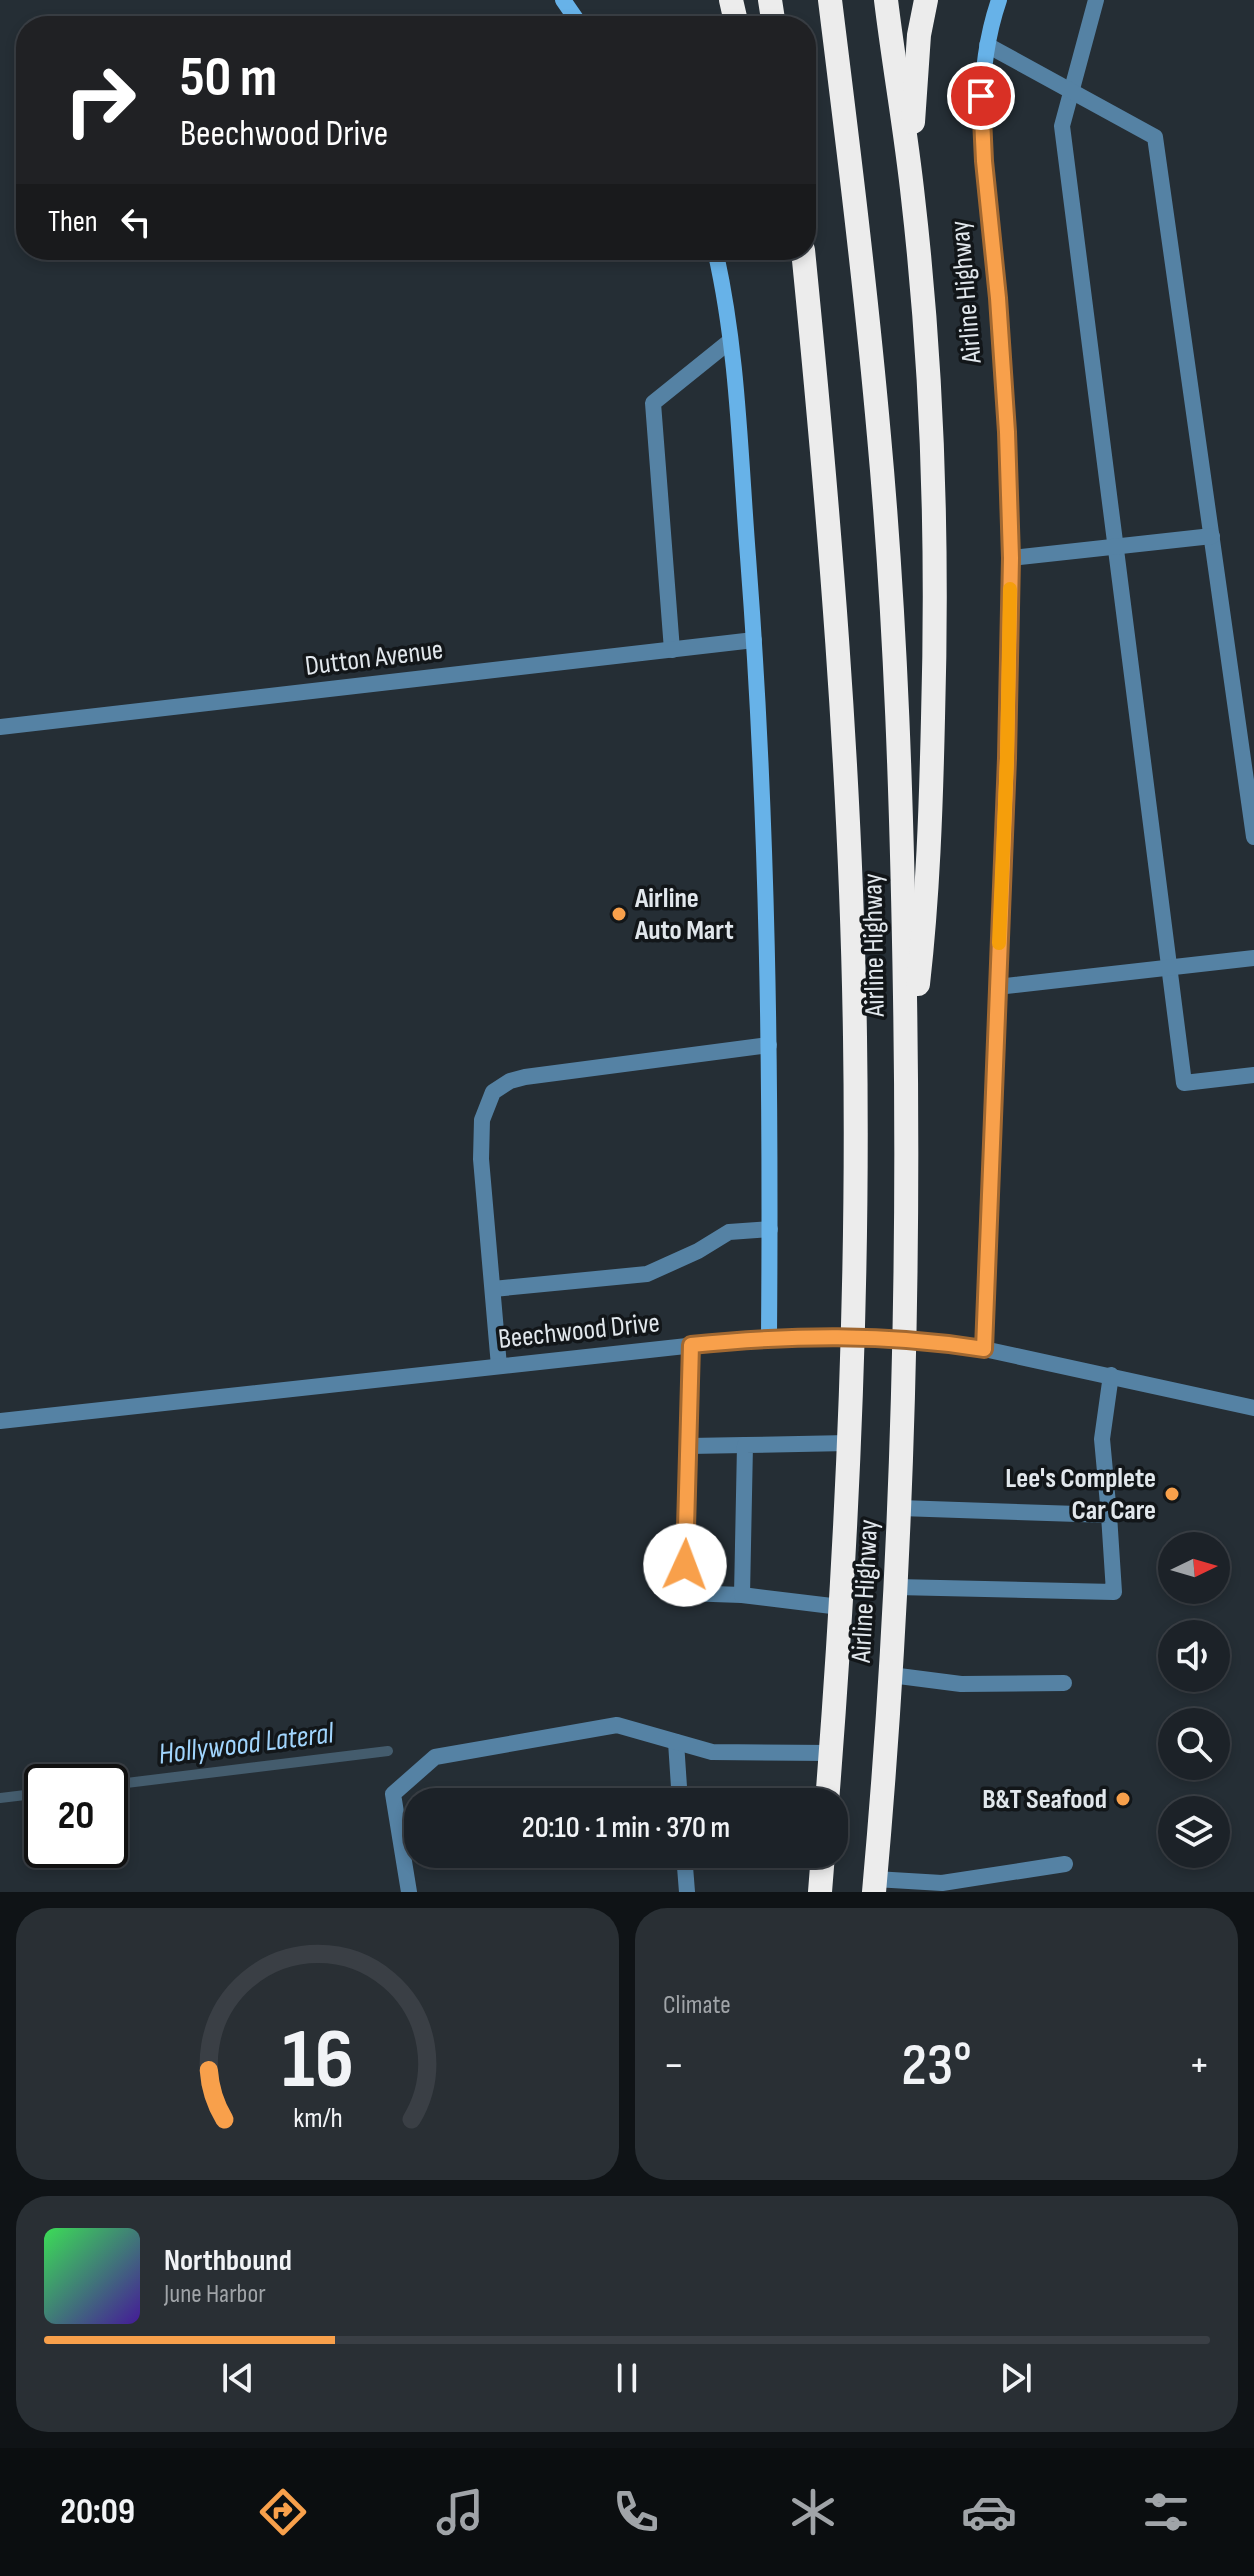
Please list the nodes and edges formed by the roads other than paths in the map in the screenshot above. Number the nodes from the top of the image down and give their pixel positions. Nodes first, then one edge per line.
1 (830, 0) edge
2 (886, 0) edge
3 (926, 0) edge
4 (999, 0) edge
5 (1096, 0) edge
6 (987, 45) junction
7 (1072, 92) junction
8 (913, 196) junction
9 (717, 260) edge
10 (804, 260) edge
11 (730, 341) junction
12 (1212, 536) junction
13 (1117, 546) junction
14 (1011, 558) junction
15 (754, 640) junction
16 (672, 650) junction
17 (0, 727) edge
18 (1254, 837) edge
19 (1254, 958) edge
20 (1170, 968) junction
21 (997, 987) junction
22 (769, 1045) junction
23 (1254, 1075) edge
24 (907, 1082) junction
25 (770, 1229) junction
26 (493, 1289) junction
27 (769, 1337) junction
28 (852, 1337) junction
29 (905, 1338) junction
30 (691, 1345) junction
31 (984, 1349) junction
32 (499, 1366) junction
33 (1111, 1375) junction
34 (1254, 1408) edge
35 (0, 1421) edge
36 (848, 1443) junction
37 (745, 1445) junction
38 (689, 1446) junction
39 (900, 1508) junction
40 (1109, 1515) junction
41 (896, 1587) junction
42 (742, 1595) junction
43 (840, 1607) junction
44 (891, 1675) junction
45 (1064, 1683) dead end
46 (676, 1742) junction
47 (831, 1753) junction
48 (679, 1788) edge
49 (828, 1788) edge
50 (1065, 1864) dead end
51 (685, 1868) edge
52 (822, 1868) edge
53 (875, 1886) edge
54 (409, 1892) edge
55 (687, 1892) edge
56 (820, 1892) edge

1 - 24 highway, Airline Highway
2 - 8 highway
3 - 8 highway
4 - 6 street, Airline Highway
5 - 7 street
6 - 7 street
6 - 14 street, Airline Highway
7 - 12 street
7 - 13 street
8 - 24 highway
9 - 11 street
10 - 28 highway, Airline Highway
11 - 15 street
11 - 16 street
12 - 13 street
12 - 18 street
13 - 14 street
13 - 20 street
14 - 21 street, Airline Highway
15 - 16 street, Dutton Avenue
15 - 22 street
16 - 17 street, Dutton Avenue
19 - 20 street
20 - 21 street
20 - 23 street
21 - 31 street, Airline Highway
22 - 25 street
22 - 26 street
24 - 29 highway, Airline Highway
25 - 26 street
25 - 27 street
26 - 32 street
27 - 28 street, Beechwood Drive
27 - 30 street, Beechwood Drive
28 - 29 street, Beechwood Drive
28 - 36 highway, Airline Highway
29 - 31 street, Beechwood Drive
29 - 39 highway, Airline Highway
30 - 32 street, Beechwood Drive
30 - 38 street
31 - 33 street, Beechwood Drive
32 - 35 street, Beechwood Drive
33 - 34 street, Beechwood Drive
33 - 40 street
36 - 37 street
36 - 43 highway, Airline Highway
37 - 38 street
37 - 42 street
38 - 42 street
39 - 40 street
39 - 41 highway, Airline Highway
40 - 41 street
41 - 44 highway, Airline Highway
42 - 43 street
43 - 47 highway, Airline Highway
44 - 45 street
44 - 53 highway, Airline Highway
46 - 47 street
46 - 48 street
46 - 54 street
47 - 49 highway, Airline Highway
50 - 53 street
51 - 55 street
52 - 56 highway

